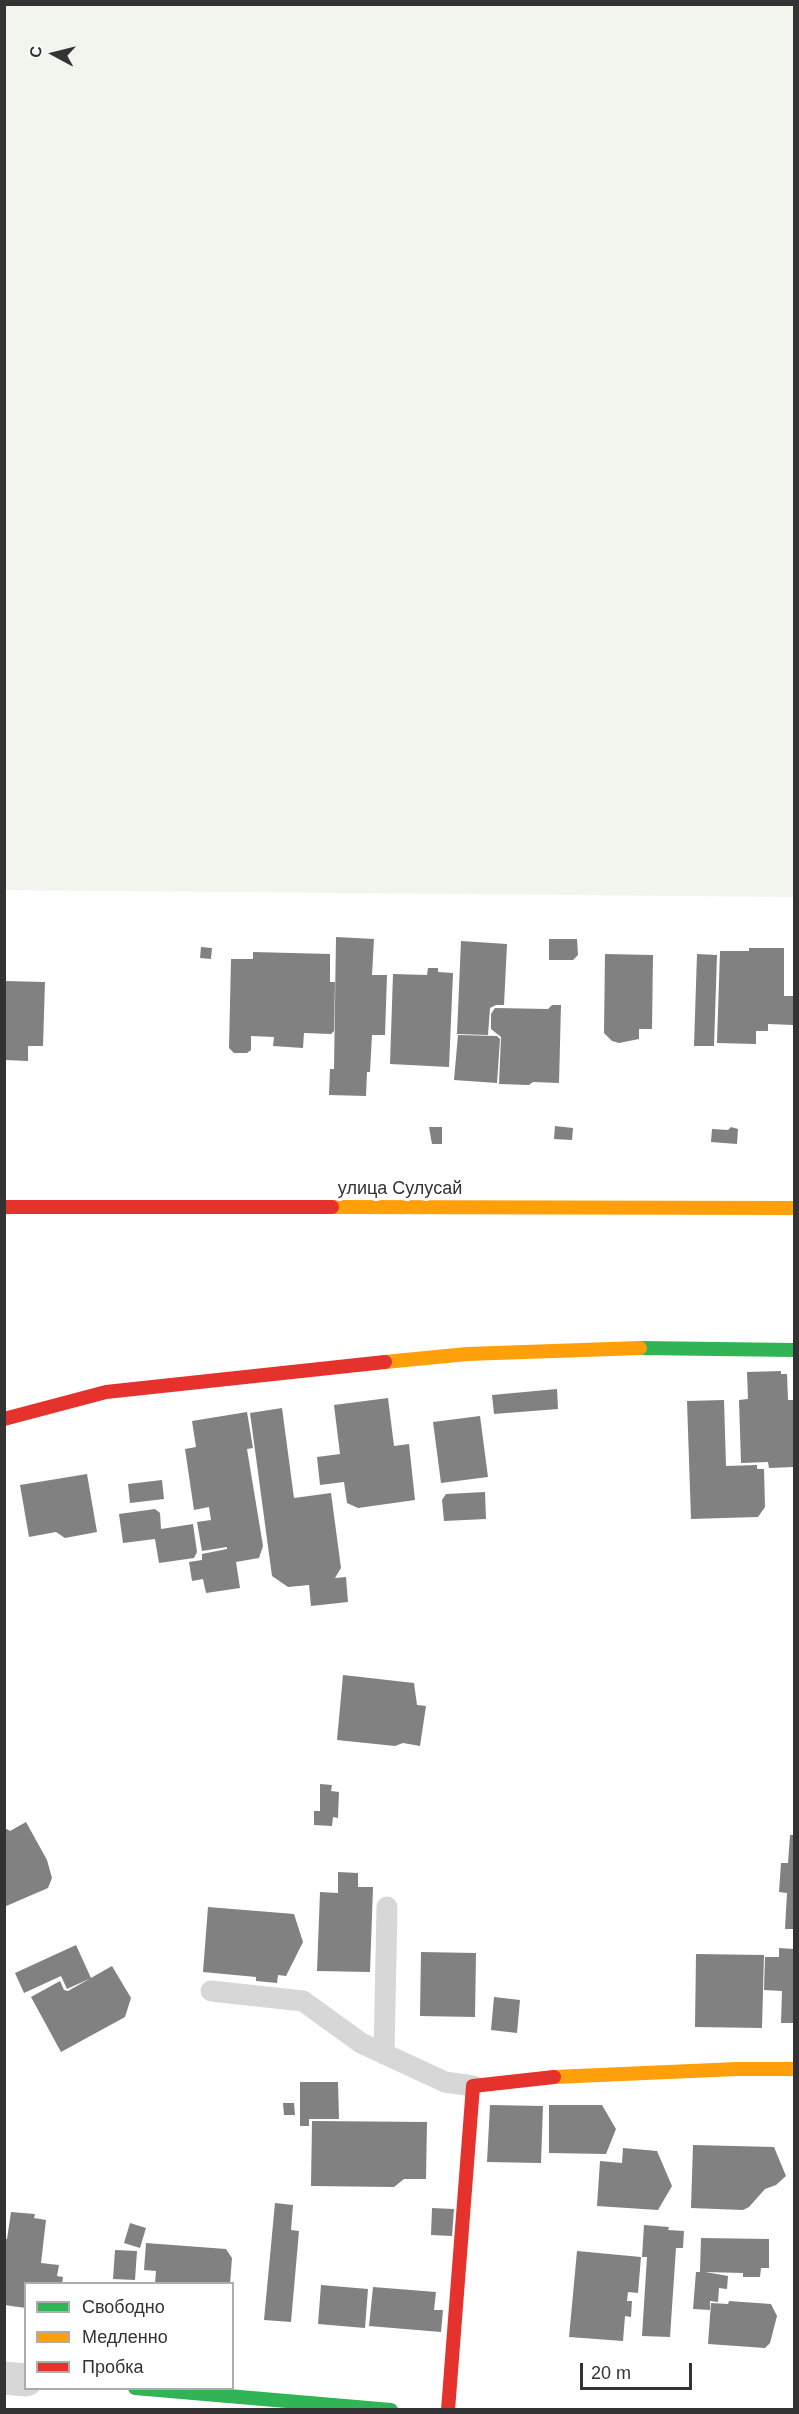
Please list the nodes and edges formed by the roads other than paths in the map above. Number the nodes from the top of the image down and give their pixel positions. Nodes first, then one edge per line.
1 (4, 1207) edge
2 (795, 1208) edge
3 (795, 1350) edge
4 (4, 1419) edge
5 (387, 1907) dead end
6 (211, 1991) dead end
7 (384, 2054) junction
8 (795, 2069) edge
9 (473, 2086) junction
10 (4, 2378) edge
11 (24, 2380) edge
12 (150, 2390) edge
13 (259, 2404) edge
14 (391, 2409) edge
15 (448, 2409) edge

1 - 2 street, улица Сулусай
3 - 4 street
5 - 7 lane
6 - 7 lane
7 - 9 lane
8 - 9 street
9 - 15 street
10 - 11 street
12 - 13 street
13 - 14 street

